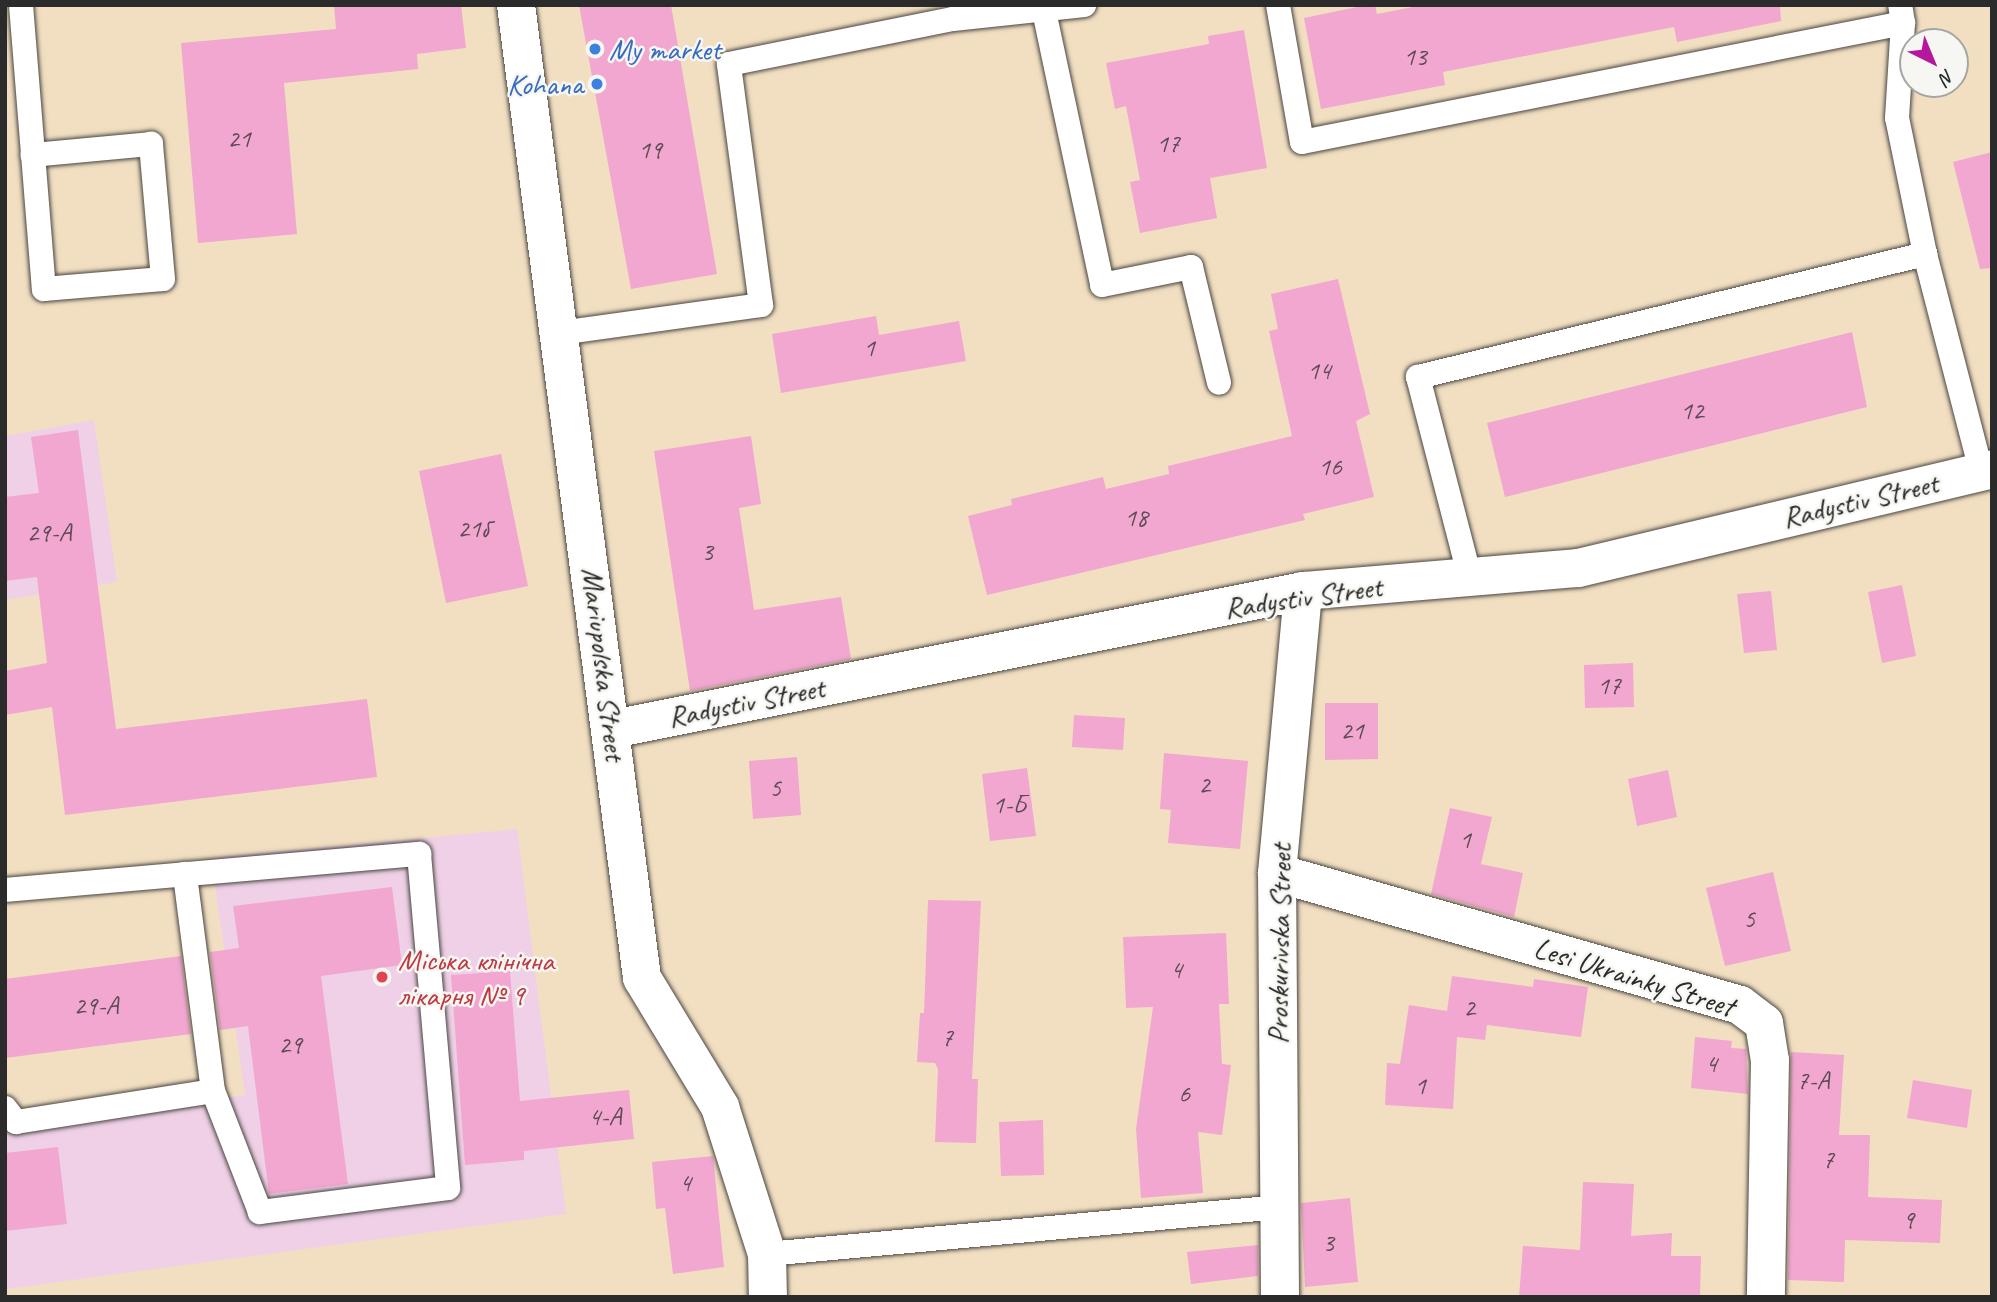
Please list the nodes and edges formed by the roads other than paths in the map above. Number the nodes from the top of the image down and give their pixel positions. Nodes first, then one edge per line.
1 (20, 5) edge
2 (516, 5) edge
3 (1084, 5) edge
4 (1278, 5) edge
5 (1044, 11) junction
6 (952, 12) edge
7 (1902, 14) edge
8 (33, 155) junction
9 (1925, 254) junction
10 (559, 332) junction
11 (1219, 383) dead end
12 (1986, 470) edge
13 (1469, 578) junction
14 (1303, 592) junction
15 (613, 729) junction
16 (1277, 873) junction
17 (185, 874) junction
18 (5, 890) edge
19 (213, 1091) junction
20 (5, 1108) edge
21 (1279, 1207) junction
22 (767, 1254) junction
23 (768, 1297) edge
24 (1280, 1297) edge
25 (1766, 1297) edge

1 - 8 lane
2 - 10 street, Mariupolska Street
3 - 5 lane
4 - 7 lane
5 - 6 lane
5 - 11 lane
6 - 10 lane
7 - 9 lane
8 - 8 lane
9 - 12 lane
9 - 13 lane
10 - 15 street, Mariupolska Street
12 - 13 street, Radystiv Street
13 - 14 street, Radystiv Street
14 - 15 street, Radystiv Street
14 - 16 street, Proskurivska Street
15 - 22 street, Mariupolska Street
16 - 21 street, Proskurivska Street
16 - 25 street, Lesi Ukrainky Street
17 - 18 lane
17 - 19 lane
17 - 19 lane
19 - 20 lane
21 - 22 lane
21 - 24 street, Proskurivska Street
22 - 23 street, Mariupolska Street

